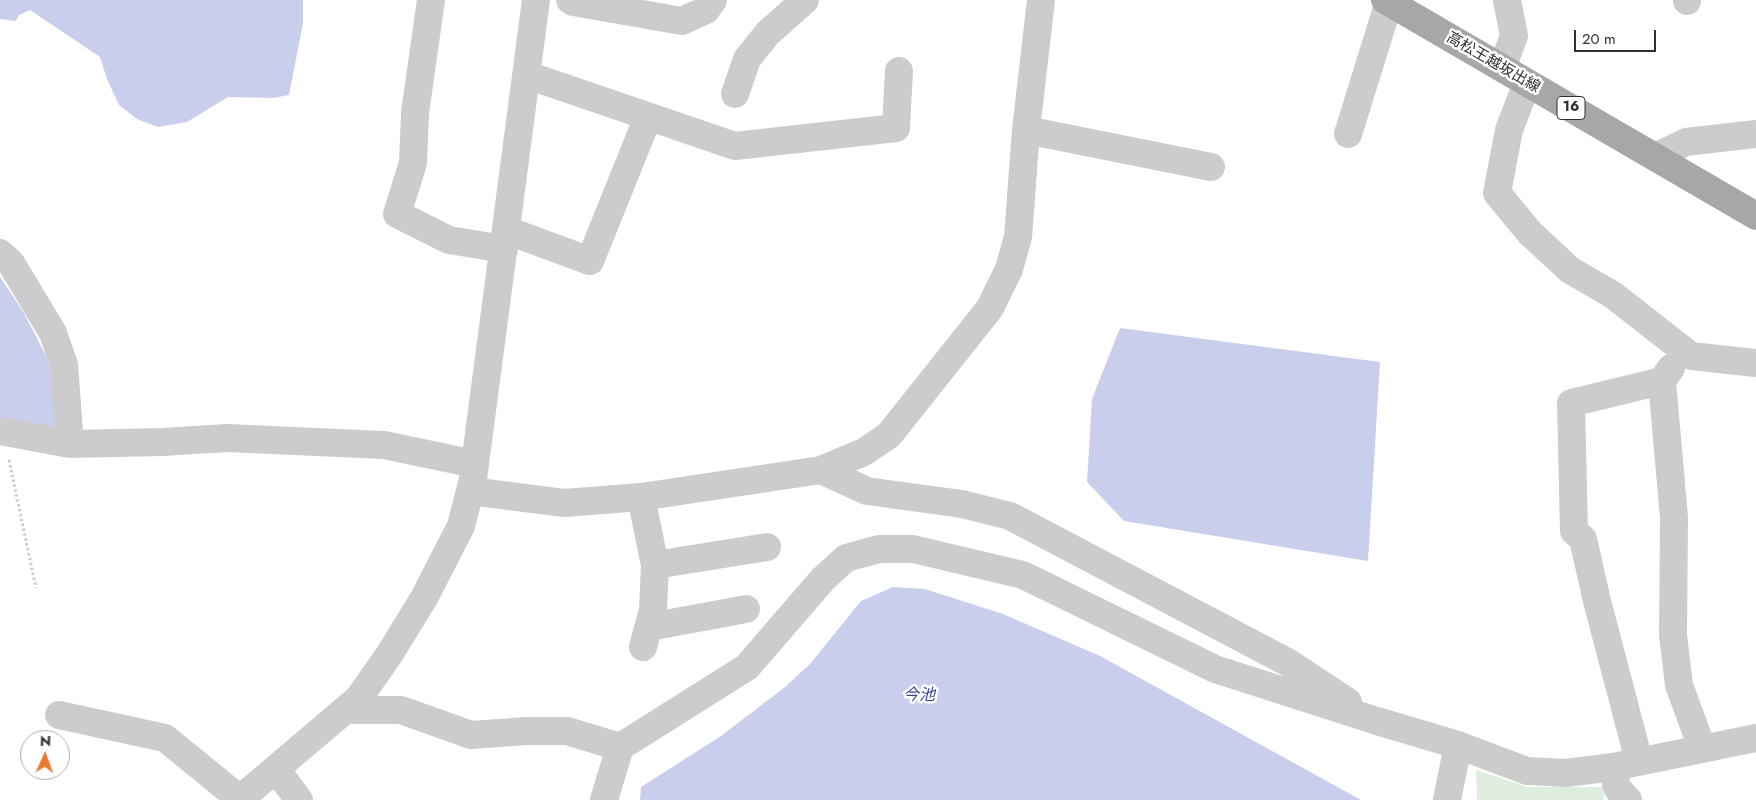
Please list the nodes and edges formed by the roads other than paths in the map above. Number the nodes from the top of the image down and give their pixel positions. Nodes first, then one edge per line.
1 (432, 0) edge
2 (536, 0) edge
3 (570, 0) edge
4 (713, 0) edge
5 (805, 0) edge
6 (1040, 0) edge
7 (1507, 0) edge
8 (1387, 1) edge
9 (1502, 68) junction
10 (899, 71) dead end
11 (527, 75) junction
12 (1527, 83) junction
13 (735, 94) dead end
14 (648, 117) junction
15 (1026, 130) junction
16 (1348, 134) dead end
17 (1756, 134) edge
18 (1655, 157) junction
19 (1211, 167) dead end
20 (1756, 216) edge
21 (505, 240) junction
22 (0, 253) edge
23 (1684, 350) junction
24 (1756, 363) edge
25 (1662, 381) junction
26 (2, 432) edge
27 (70, 444) junction
28 (476, 464) junction
29 (821, 470) junction
30 (470, 491) junction
31 (641, 497) junction
32 (767, 547) dead end
33 (655, 565) junction
34 (746, 609) dead end
35 (346, 710) junction
36 (59, 715) dead end
37 (1376, 721) junction
38 (1756, 738) edge
39 (1458, 745) junction
40 (620, 747) junction
41 (1702, 748) junction
42 (1626, 764) junction
43 (276, 769) junction
44 (240, 799) edge
45 (299, 800) edge
46 (604, 800) edge
47 (1448, 800) edge
48 (1628, 800) edge

1 - 21 street
2 - 11 street
3 - 4 street
5 - 13 street
6 - 15 street
7 - 9 street
8 - 9 main road, 高松王越坂出線 / 16
8 - 16 street
9 - 12 main road, 高松王越坂出線 / 16
10 - 14 street
11 - 14 street
11 - 21 street
12 - 18 main road, 高松王越坂出線 / 16
12 - 23 street
14 - 21 street
15 - 19 street
15 - 29 street
17 - 18 street
18 - 20 main road, 高松王越坂出線 / 16
21 - 28 street
22 - 27 street
23 - 24 street
23 - 25 street
25 - 41 street
25 - 42 street
26 - 27 street
27 - 28 street
28 - 30 street
29 - 31 street
29 - 37 street
30 - 31 street
30 - 35 street
31 - 33 street
32 - 33 street
33 - 34 street
35 - 40 street
35 - 43 street
36 - 44 street
37 - 39 street
37 - 40 street
38 - 41 street
39 - 42 street
39 - 47 street
40 - 46 street
41 - 42 street
42 - 48 street
43 - 44 street
43 - 45 street

